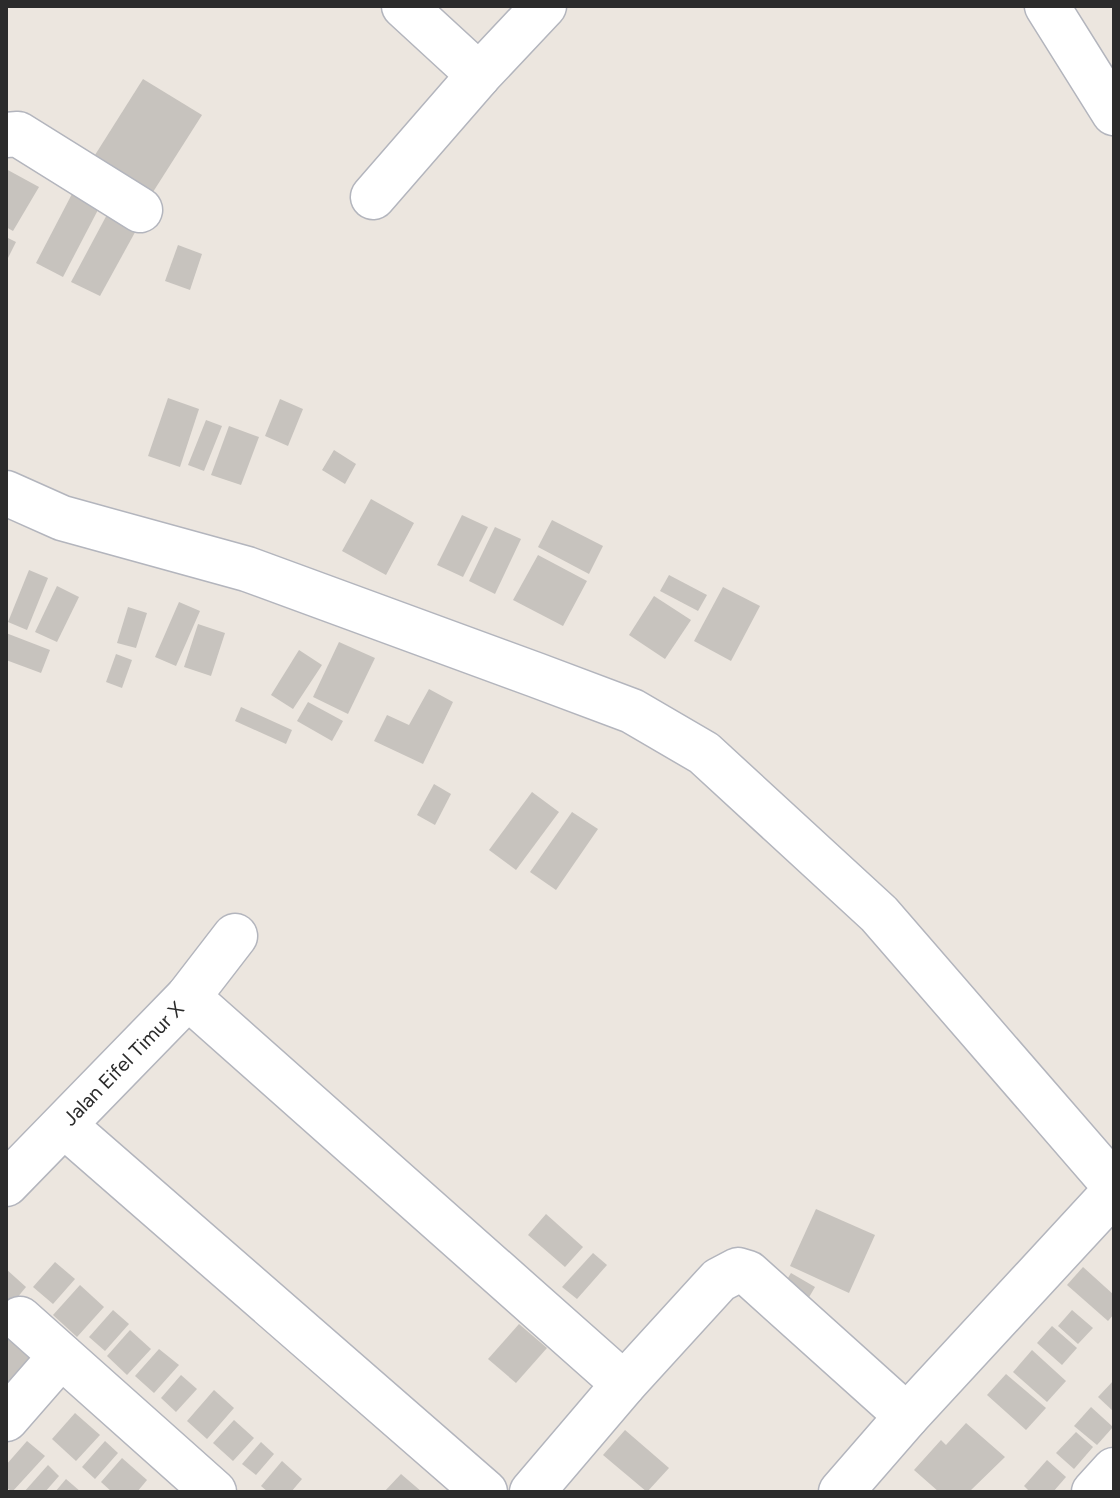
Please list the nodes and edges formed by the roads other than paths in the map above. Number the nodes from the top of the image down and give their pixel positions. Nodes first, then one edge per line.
1 (404, 6) edge
2 (544, 6) edge
3 (1047, 6) edge
4 (479, 75) junction
5 (1114, 113) edge
6 (6, 135) edge
7 (373, 197) dead end
8 (140, 210) dead end
9 (6, 493) edge
10 (235, 936) dead end
11 (188, 997) junction
12 (65, 1126) junction
13 (6, 1184) edge
14 (1114, 1185) edge
15 (1114, 1192) edge
16 (20, 1319) dead end
17 (61, 1356) junction
18 (624, 1384) junction
19 (907, 1416) junction
20 (6, 1419) edge
21 (1114, 1470) edge
22 (214, 1492) edge
23 (485, 1492) edge
24 (532, 1492) edge
25 (841, 1492) edge
26 (1094, 1492) edge

1 - 4 street
2 - 4 street
3 - 5 street
4 - 7 street
6 - 8 street
9 - 14 street
10 - 11 street, Jalan Eifel Timur X
11 - 12 street, Jalan Eifel Timur X
11 - 18 street
12 - 13 street, Jalan Eifel Timur X
12 - 23 street
15 - 19 street
16 - 17 street
17 - 20 street
17 - 22 street
18 - 19 street
18 - 24 street
19 - 25 street
21 - 26 street

